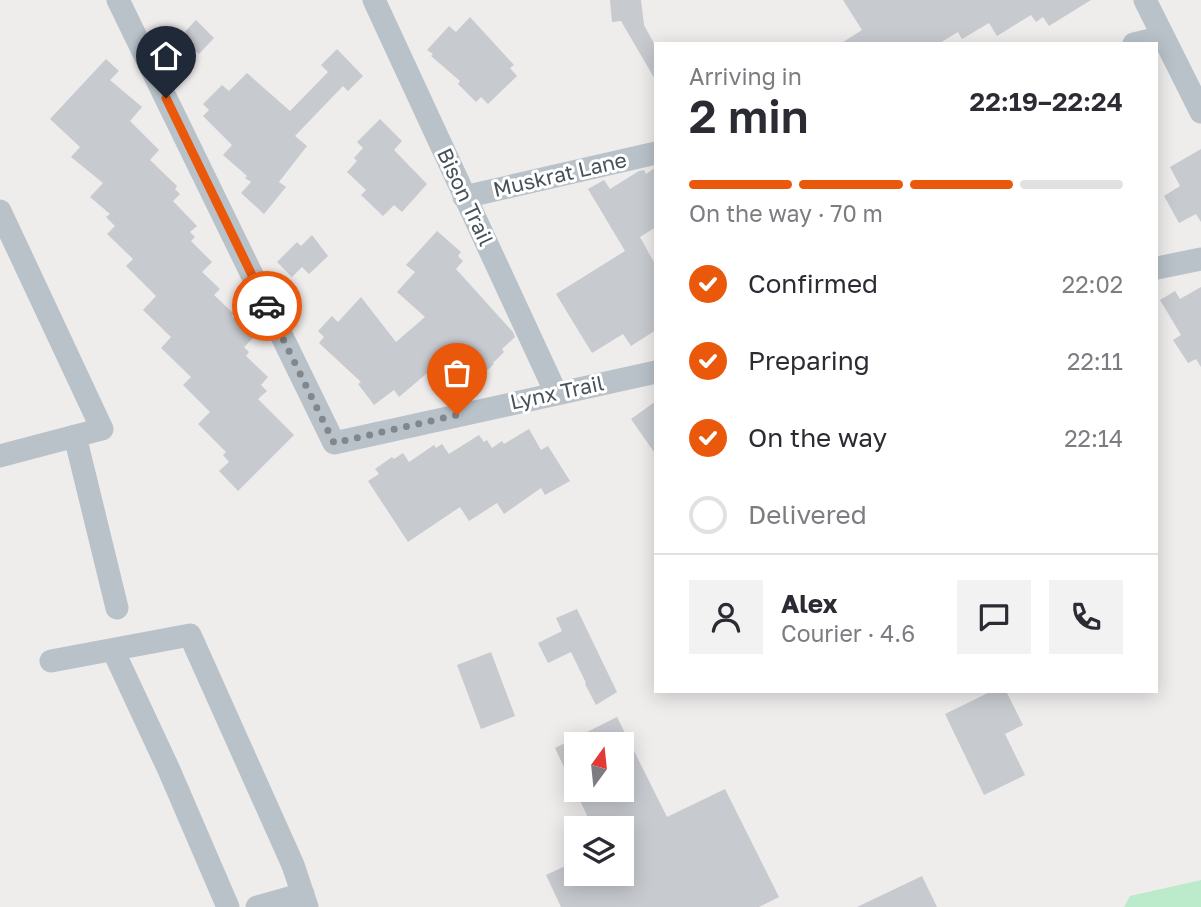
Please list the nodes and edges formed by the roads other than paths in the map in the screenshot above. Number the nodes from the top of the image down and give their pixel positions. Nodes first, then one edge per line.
1 (118, 0) edge
2 (374, 0) edge
3 (1145, 0) edge
4 (1163, 37) junction
5 (1142, 42) edge
6 (1201, 112) edge
7 (654, 153) edge
8 (464, 197) junction
9 (0, 211) edge
10 (1201, 259) edge
11 (1158, 268) edge
12 (654, 372) edge
13 (556, 393) junction
14 (75, 436) junction
15 (0, 456) edge
16 (117, 608) dead end
17 (113, 650) junction
18 (51, 661) dead end
19 (305, 900) edge
20 (228, 907) edge
21 (257, 907) edge

1 - 13 street, Lynx Trail
2 - 8 street, Bison Trail
3 - 4 street
4 - 5 street
4 - 6 street
7 - 8 street, Muskrat Lane
8 - 13 street, Bison Trail
9 - 14 street
10 - 11 street
12 - 13 street, Lynx Trail
14 - 15 street
14 - 16 street
17 - 18 street
17 - 19 street
17 - 20 street
19 - 21 street

